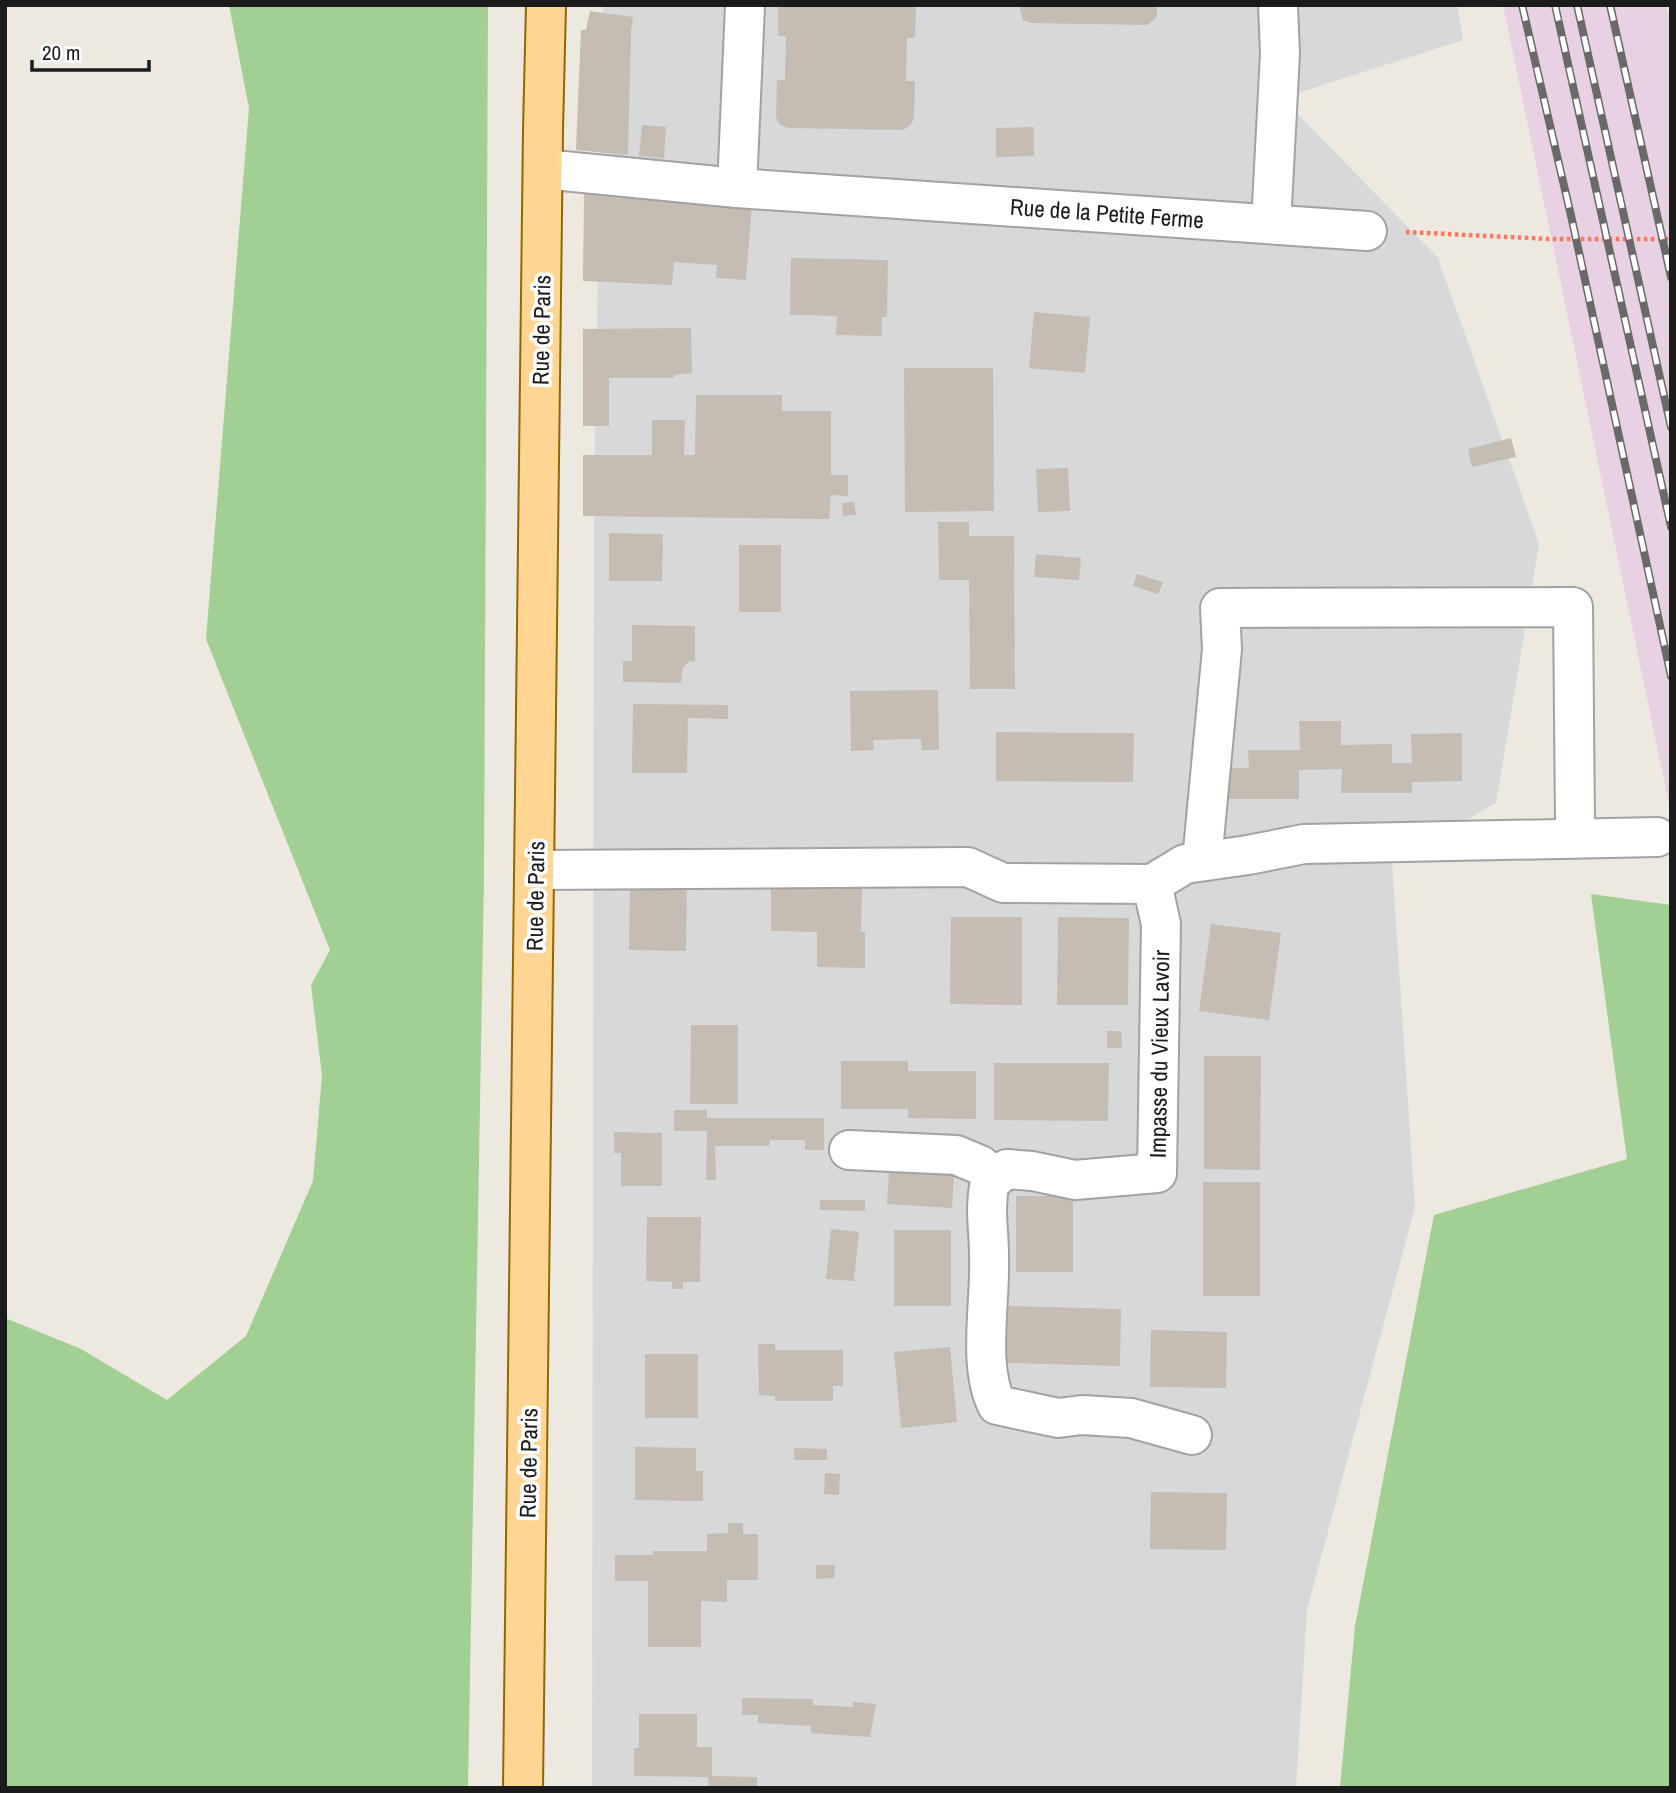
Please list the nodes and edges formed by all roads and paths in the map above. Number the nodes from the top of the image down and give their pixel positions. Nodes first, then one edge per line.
1 (547, 5) edge
2 (745, 5) edge
3 (1278, 5) edge
4 (543, 169) junction
5 (737, 188) junction
6 (1270, 224) junction
7 (1367, 230) joint
8 (1671, 239) edge
9 (1575, 822) dead end
10 (1657, 837) dead end
11 (1202, 861) junction
12 (536, 870) junction
13 (1152, 884) junction
14 (849, 1150) dead end
15 (996, 1177) junction
16 (1192, 1435) dead end
17 (523, 1788) edge

1 - 4 main road, Rue de Paris
2 - 5 street
3 - 6 street
4 - 5 street, Rue de la Petite Ferme
4 - 12 main road, Rue de Paris
5 - 6 street, Rue de la Petite Ferme
6 - 7 street, Rue de la Petite Ferme
7 - 8 path
9 - 11 street
10 - 11 street
11 - 13 street
12 - 13 street
12 - 17 main road, Rue de Paris
13 - 15 street, Impasse du Vieux Lavoir
14 - 15 street
15 - 16 street

